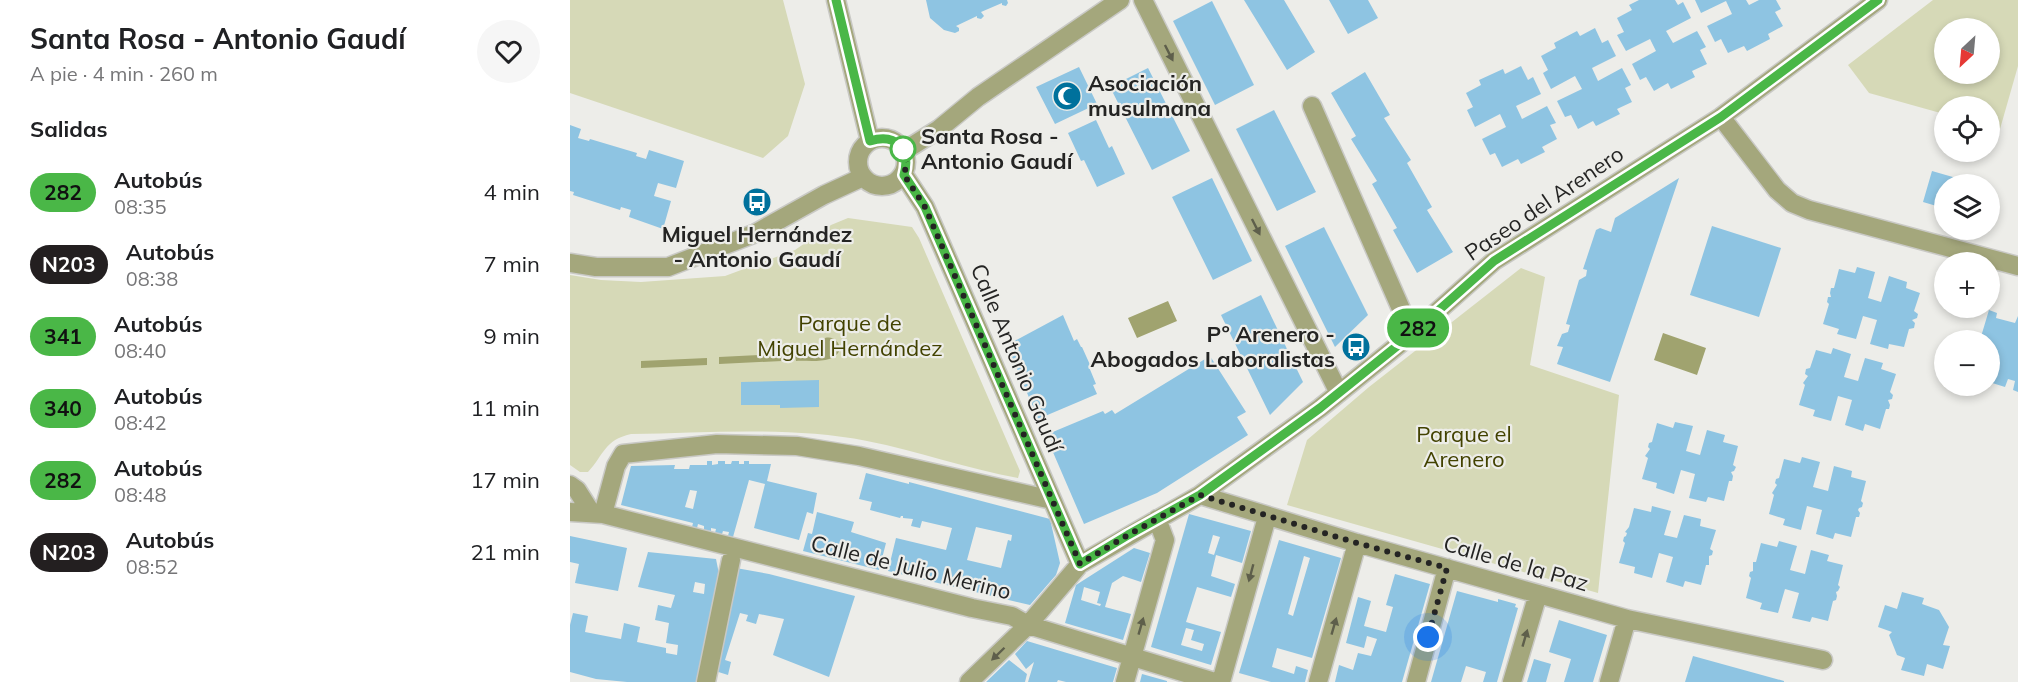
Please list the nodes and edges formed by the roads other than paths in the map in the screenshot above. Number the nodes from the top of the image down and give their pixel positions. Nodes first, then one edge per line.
1 (836, 0) edge
2 (1120, 0) edge
3 (1143, 0) edge
4 (1878, 0) edge
5 (1312, 105) dead end
6 (1721, 117) junction
7 (870, 141) junction
8 (904, 151) junction
9 (904, 175) junction
10 (863, 177) junction
11 (570, 263) edge
12 (2018, 266) edge
13 (1412, 334) junction
14 (1339, 393) junction
15 (570, 485) edge
16 (1200, 495) junction
17 (1052, 500) junction
18 (570, 512) edge
19 (597, 513) junction
20 (1267, 517) junction
21 (1157, 519) junction
22 (1357, 543) junction
23 (731, 560) dead end
24 (1080, 564) junction
25 (1447, 568) junction
26 (1538, 594) junction
27 (1627, 619) junction
28 (1028, 625) junction
29 (1132, 656) junction
30 (1823, 660) dead end
31 (706, 682) edge
32 (969, 682) edge
33 (1125, 682) edge
34 (1215, 682) edge
35 (1221, 682) edge
36 (1318, 682) edge
37 (1416, 682) edge
38 (1512, 682) edge
39 (1609, 682) edge

1 - 7 street
2 - 8 street
3 -> 14 street
4 - 6 street, Paseo del Arenero
5 - 13 street
6 - 12 street
6 - 13 street, Paseo del Arenero
7 - 8 street
7 - 10 street
8 - 9 street
9 - 10 street
9 - 17 street, Calle Antonio Gaudí
10 - 11 street
13 - 14 street, Paseo del Arenero
14 - 16 street, Paseo del Arenero
15 - 19 street
16 - 20 street, Calle de la Paz
16 - 21 street, Paseo del Arenero
17 - 19 street
17 - 24 street, Calle Antonio Gaudí
18 - 19 street, Calle de Julio Merino
19 - 28 street, Calle de Julio Merino
20 - 22 street, Calle de la Paz
20 -> 35 street
21 - 24 street, Paseo del Arenero
29 -> 21 street
22 - 25 street, Calle de la Paz
36 -> 22 street
23 - 31 street
24 - 28 street, Paseo del Arenero
25 - 26 street, Calle de la Paz
25 - 37 street
26 - 27 street, Calle de la Paz
38 -> 26 street
27 - 30 street, Calle de la Paz
27 - 39 street
28 - 29 street, Calle de Julio Merino
28 -> 32 street, Paseo del Arenero
29 - 33 street
29 - 34 street, Calle de Julio Merino

